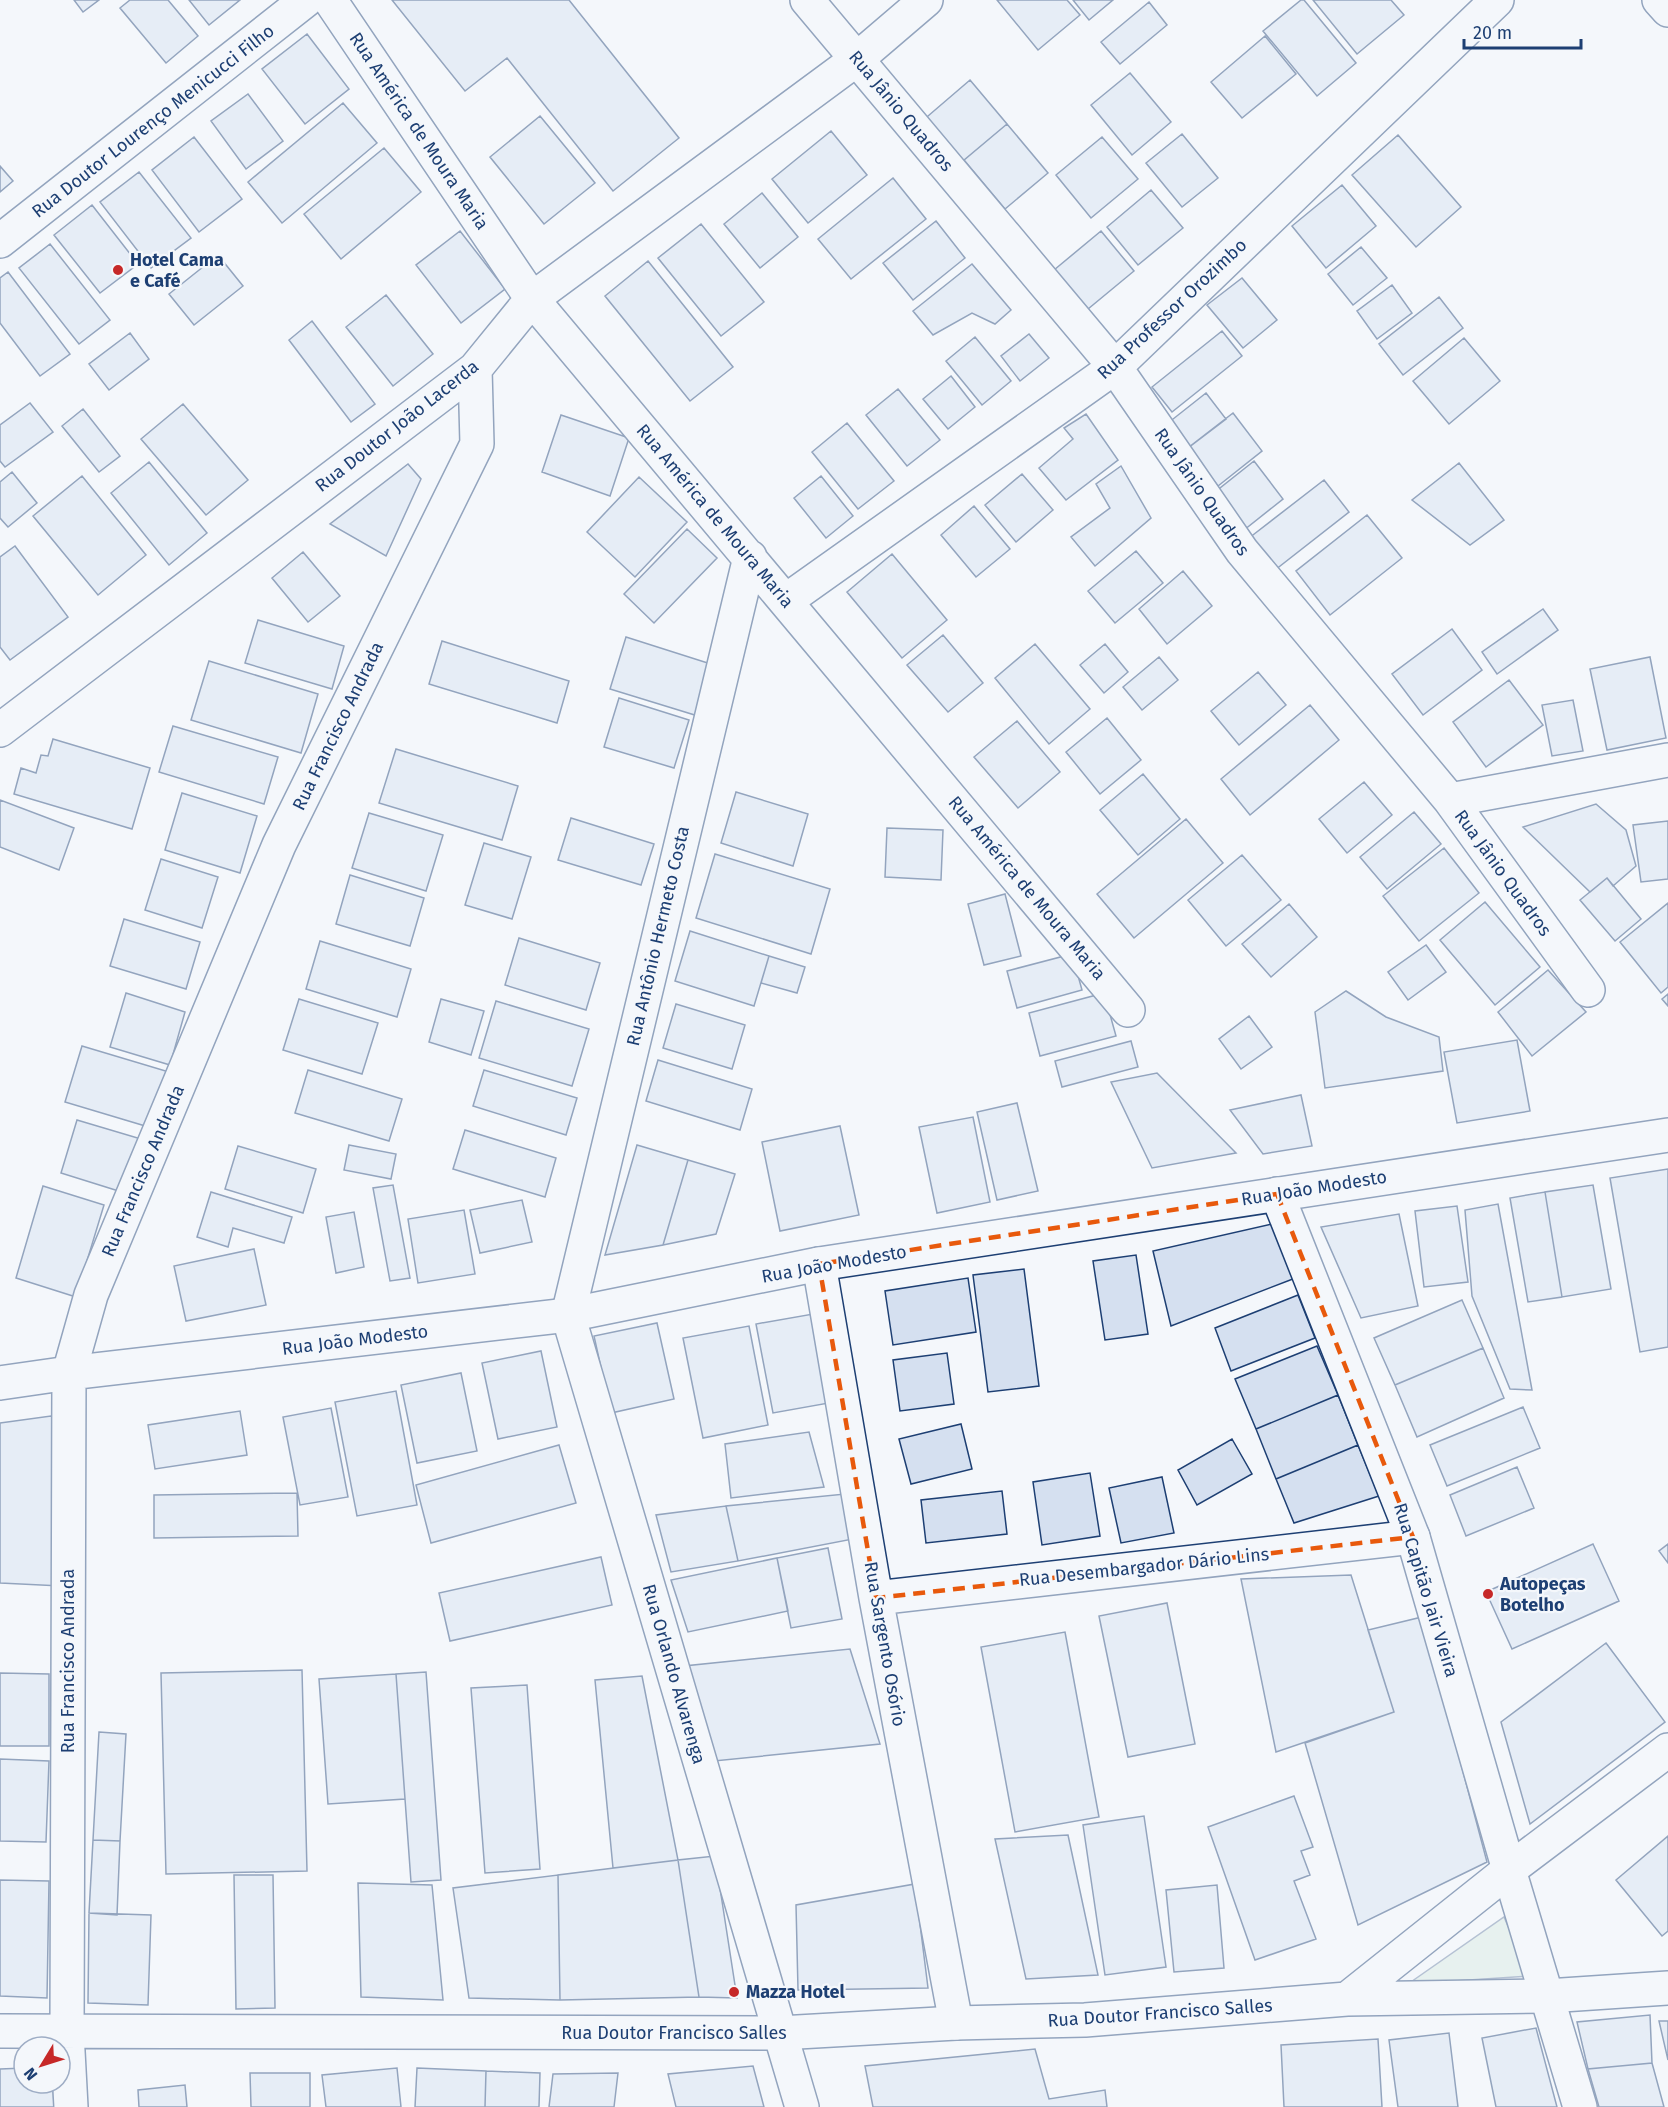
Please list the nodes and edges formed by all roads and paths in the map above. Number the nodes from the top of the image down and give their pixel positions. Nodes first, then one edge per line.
1 (306, 0) edge
2 (330, 0) edge
3 (807, 0) edge
4 (926, 0) edge
5 (1497, 0) edge
6 (1659, 0) edge
7 (1668, 10) edge
8 (857, 59) junction
9 (0, 242) edge
10 (532, 299) junction
11 (1115, 367) junction
12 (475, 369) junction
13 (750, 557) junction
14 (786, 600) junction
15 (0, 730) edge
16 (1668, 760) edge
17 (1450, 800) junction
18 (1588, 990) dead end
19 (1128, 1010) dead end
20 (1668, 1135) edge
21 (1277, 1194) junction
22 (819, 1264) junction
23 (568, 1315) junction
24 (69, 1373) junction
25 (0, 1383) edge
26 (1413, 1537) junction
27 (876, 1598) junction
28 (1668, 1750) edge
29 (1509, 1869) junction
30 (1668, 1988) edge
31 (1547, 1996) junction
32 (1347, 1999) junction
33 (956, 2023) junction
34 (0, 2031) edge
35 (67, 2033) junction
36 (780, 2033) junction
37 (71, 2107) edge
38 (802, 2107) edge
39 (1580, 2107) edge

1 - 9 street, Rua Doutor Lourenço Menicucci Filho
2 - 10 street, Rua América de Moura Maria
3 - 8 street, Rua Jânio Quadros
4 - 8 street, Rua Doutor João Lacerda
5 - 11 street, Rua Professor Orozimbo
6 - 7 street
8 - 10 street, Rua Doutor João Lacerda
8 - 11 street, Rua Jânio Quadros
10 - 12 street, Rua Doutor João Lacerda
10 - 13 street, Rua América de Moura Maria
11 - 14 street, Rua Professor Orozimbo
11 - 17 street, Rua Jânio Quadros
12 - 15 street, Rua Doutor João Lacerda
12 - 24 street, Rua Francisco Andrada
13 - 14 street, Rua América de Moura Maria
13 - 23 street, Rua Antônio Hermeto Costa
14 - 19 street, Rua América de Moura Maria
16 - 17 street
17 - 18 street, Rua Jânio Quadros
20 - 21 street, Rua João Modesto
21 - 22 street, Rua João Modesto
21 - 26 street, Rua Capitão Jair Vieira
22 - 23 street, Rua João Modesto
22 - 27 street, Rua Sargento Osório
23 - 24 street, Rua João Modesto
23 - 36 street, Rua Orlando Alvarenga
24 - 25 street, Rua João Modesto
24 - 35 street, Rua Francisco Andrada
26 - 27 street, Rua Desembargador Dário Lins
26 - 29 street, Rua Capitão Jair Vieira
27 - 33 street, Rua Sargento Osório
28 - 29 street
29 - 31 street, Rua Capitão Jair Vieira
29 - 32 street
30 - 31 street, Rua Doutor Francisco Salles
31 - 32 street, Rua Doutor Francisco Salles
31 - 39 street, Rua Capitão Jair Vieira
32 - 33 street, Rua Doutor Francisco Salles
33 - 36 street, Rua Doutor Francisco Salles
34 - 35 street, Rua Doutor Francisco Salles
35 - 36 street, Rua Doutor Francisco Salles
35 - 37 street, Rua Francisco Andrada
36 - 38 street, Rua Orlando Alvarenga

